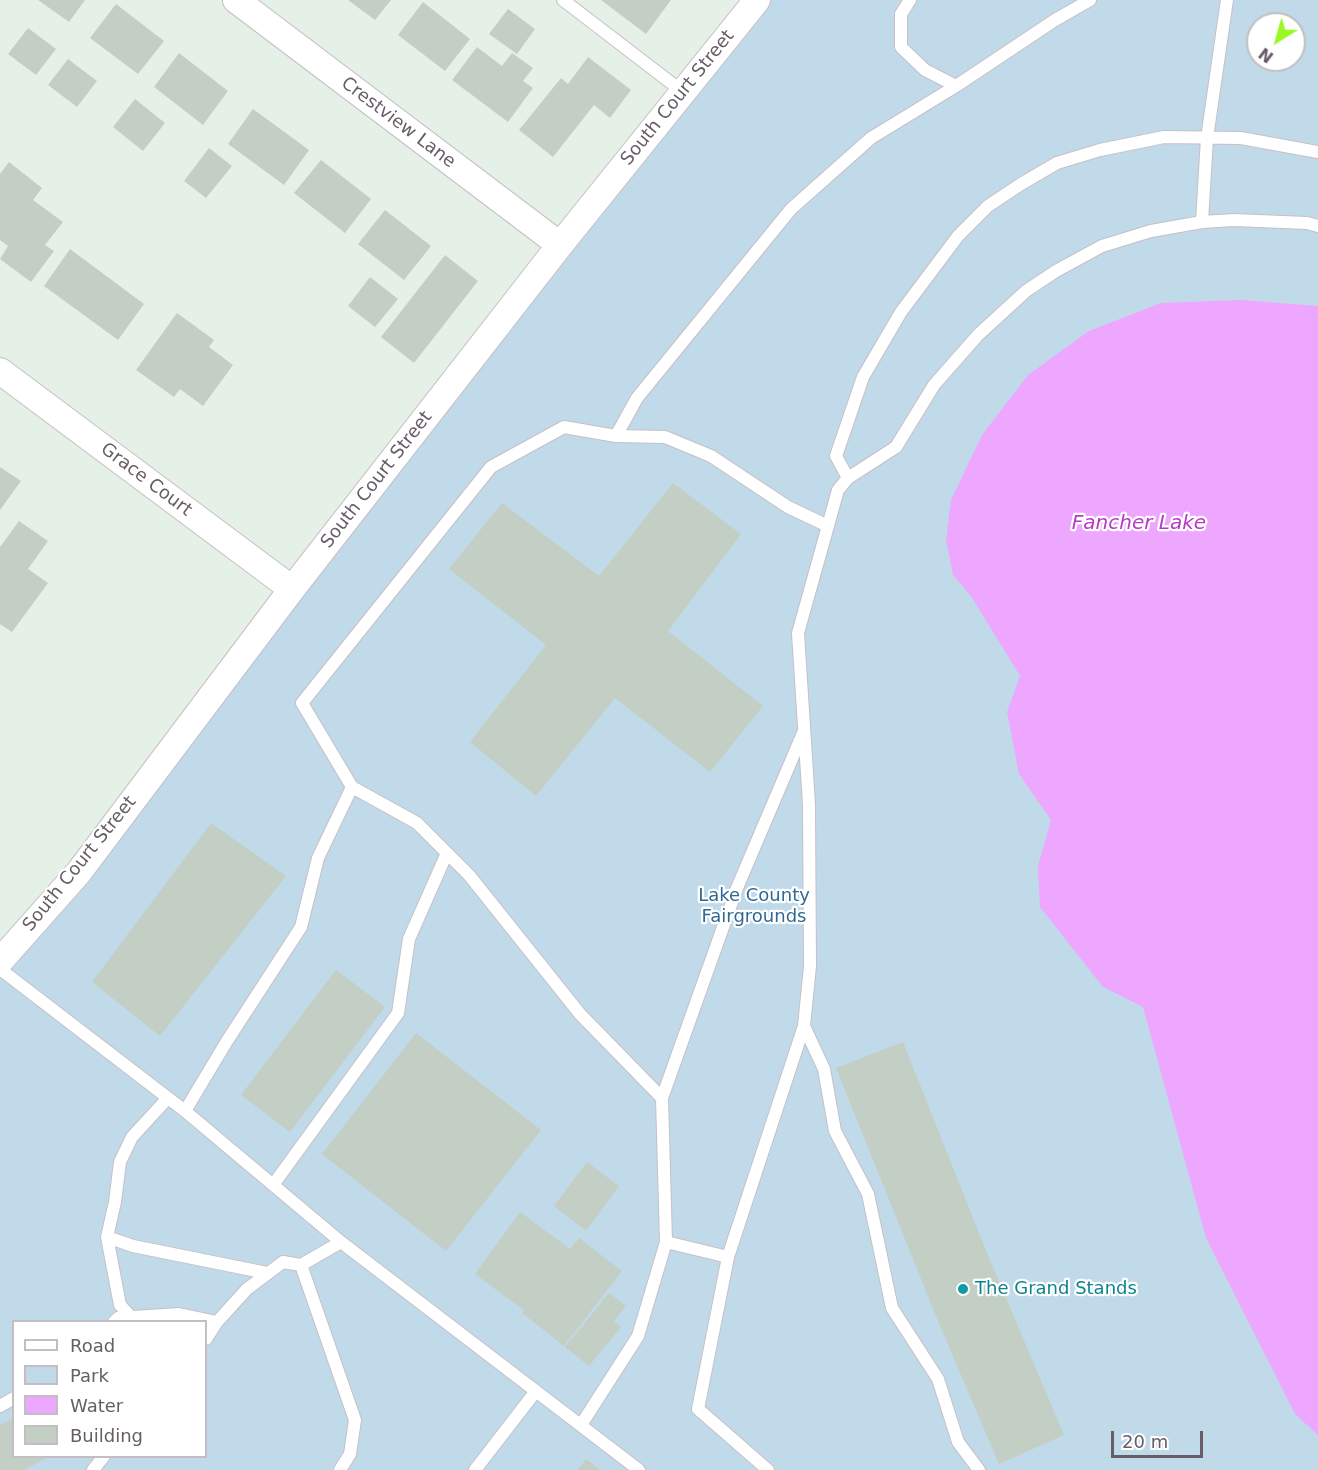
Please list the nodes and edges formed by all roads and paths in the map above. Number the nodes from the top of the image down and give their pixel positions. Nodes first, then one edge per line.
1 (236, 0) edge
2 (563, 0) edge
3 (758, 0) edge
4 (910, 0) edge
5 (1090, 0) edge
6 (1227, 0) edge
7 (956, 86) junction
8 (683, 92) junction
9 (1207, 138) junction
10 (1318, 152) edge
11 (1202, 222) junction
12 (1318, 226) edge
13 (560, 245) junction
14 (0, 370) edge
15 (616, 436) junction
16 (848, 478) junction
17 (828, 526) junction
18 (292, 589) junction
19 (804, 729) junction
20 (352, 787) junction
21 (447, 853) junction
22 (0, 961) edge
23 (0, 969) edge
24 (804, 1026) junction
25 (662, 1098) junction
26 (167, 1099) junction
27 (185, 1111) junction
28 (273, 1185) junction
29 (107, 1237) junction
30 (341, 1242) junction
31 (666, 1242) junction
32 (728, 1257) junction
33 (301, 1265) junction
34 (267, 1273) junction
35 (131, 1317) junction
36 (116, 1320) edge
37 (217, 1322) junction
38 (207, 1337) edge
39 (536, 1391) junction
40 (581, 1425) junction
41 (102, 1458) edge
42 (93, 1470) edge
43 (340, 1470) edge
44 (475, 1470) edge
45 (639, 1470) edge
46 (768, 1470) edge
47 (979, 1470) edge

1 - 13 street, Crestview Lane
2 - 8 lane
3 - 8 street, South Court Street
4 - 7 lane
5 - 7 lane
6 - 9 lane
7 - 15 lane
8 - 13 street, South Court Street
9 - 10 lane
9 - 11 lane
9 - 16 lane
11 - 12 lane
11 - 16 lane
13 - 18 street, South Court Street
14 - 18 street, Grace Court
15 - 17 lane
15 - 20 lane
16 - 17 lane
17 - 19 lane
18 - 22 street, South Court Street
19 - 24 lane
19 - 25 lane
20 - 21 lane
20 - 27 lane
21 - 25 lane
21 - 28 lane
23 - 26 lane
24 - 32 lane
24 - 47 lane
25 - 31 lane
26 - 27 lane
26 - 29 lane
27 - 28 lane
28 - 30 lane
29 - 34 lane
29 - 35 lane
30 - 33 lane
30 - 39 lane
31 - 32 lane
31 - 40 lane
32 - 46 lane
33 - 34 lane
33 - 43 lane
34 - 37 lane
35 - 36 lane
35 - 37 lane
37 - 38 lane
39 - 40 lane
39 - 44 lane
40 - 45 lane
41 - 42 lane

